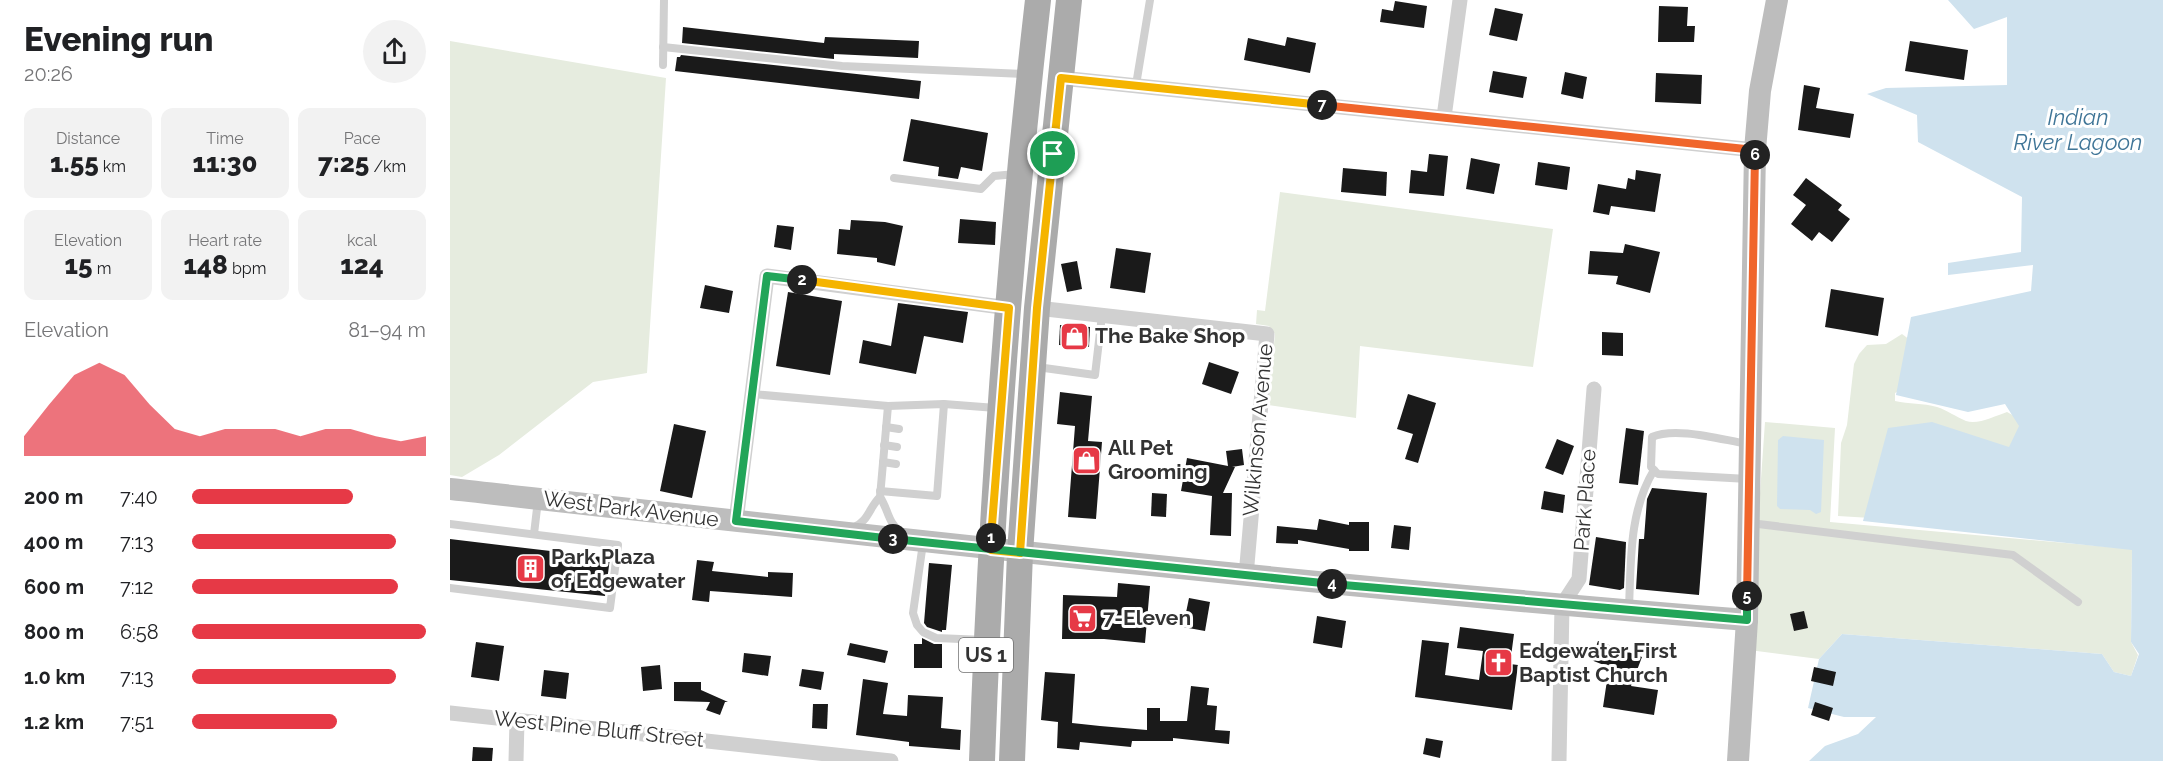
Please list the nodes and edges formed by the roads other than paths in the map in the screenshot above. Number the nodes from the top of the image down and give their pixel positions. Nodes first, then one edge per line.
1 (664, 0) edge
2 (1038, 0) edge
3 (1048, 0) edge
4 (1070, 0) edge
5 (1150, 0) edge
6 (1460, 0) edge
7 (1777, 0) edge
8 (663, 47) junction
9 (663, 65) dead end
10 (1030, 74) junction
11 (1061, 78) junction
12 (1136, 85) junction
13 (1444, 117) junction
14 (1755, 150) junction
15 (1020, 174) junction
16 (894, 178) dead end
17 (1009, 308) junction
18 (1037, 308) junction
19 (1102, 315) junction
20 (1033, 367) junction
21 (1594, 389) dead end
22 (752, 394) junction
23 (944, 404) junction
24 (888, 406) junction
25 (1000, 409) junction
26 (886, 427) junction
27 (899, 429) dead end
28 (931, 432) dead end
29 (942, 433) junction
30 (1750, 444) junction
31 (884, 445) junction
32 (897, 447) dead end
33 (930, 450) dead end
34 (940, 451) junction
35 (883, 462) junction
36 (896, 464) dead end
37 (929, 467) dead end
38 (939, 468) junction
39 (1654, 470) junction
40 (1750, 479) junction
41 (450, 491) edge
42 (880, 494) junction
43 (538, 499) junction
44 (736, 521) junction
45 (1749, 523) junction
46 (450, 524) edge
47 (837, 533) junction
48 (534, 534) junction
49 (923, 542) junction
50 (991, 550) junction
51 (1020, 553) junction
52 (1246, 576) junction
53 (450, 588) edge
54 (2078, 602) dead end
55 (1562, 606) junction
56 (1628, 611) junction
57 (1747, 620) junction
58 (986, 640) junction
59 (450, 712) edge
60 (517, 720) junction
61 (516, 761) edge
62 (891, 761) edge
63 (982, 761) edge
64 (1012, 761) edge
65 (1559, 761) edge
66 (1738, 761) edge

1 - 8 lane
2 - 10 main road, US 1
3 - 11 main road
4 - 11 main road, US 1
5 - 12 lane
6 - 13 street
7 - 14 street
8 - 9 lane
8 - 10 lane
10 - 15 main road, US 1
11 - 12 street
11 - 18 main road, US 1
12 - 13 street
13 - 14 street
14 - 30 street
15 - 16 lane
15 - 17 main road, US 1
17 - 22 street
17 - 25 main road, US 1
18 - 19 street, Wilkinson Avenue
18 - 20 main road, US 1
19 - 20 lane
19 - 52 street, Wilkinson Avenue
20 - 51 main road, US 1
21 - 55 street, Park Place
22 - 24 lane
22 - 44 street
23 - 24 lane
23 - 25 lane
23 - 29 lane
24 - 26 lane
25 - 50 main road, US 1
26 - 27 lane
26 - 31 lane
28 - 29 lane
29 - 34 lane
30 - 39 lane
30 - 40 street
31 - 32 lane
31 - 35 lane
33 - 34 lane
34 - 38 lane
35 - 36 lane
35 - 42 lane
37 - 38 lane
38 - 42 lane
39 - 40 lane
39 - 56 lane
40 - 45 street
41 - 43 street, West Park Avenue
42 - 47 lane
42 - 49 lane
43 - 44 street, West Park Avenue
43 - 48 lane
44 - 47 street, West Park Avenue
45 - 54 lane
45 - 57 street
46 - 48 lane
47 - 49 street, West Park Avenue
48 - 53 lane
49 - 50 street, West Park Avenue
49 - 58 lane
50 - 51 street, West Park Avenue
50 - 58 main road, US 1
51 - 52 street, West Park Avenue
51 - 64 main road, US 1
52 - 55 street, West Park Avenue
55 - 56 street, West Park Avenue
55 - 65 street
56 - 57 street, West Park Avenue
57 - 66 street
58 - 63 main road, US 1
59 - 60 street, West Pine Bluff Street
60 - 61 street
60 - 62 street, West Pine Bluff Street

